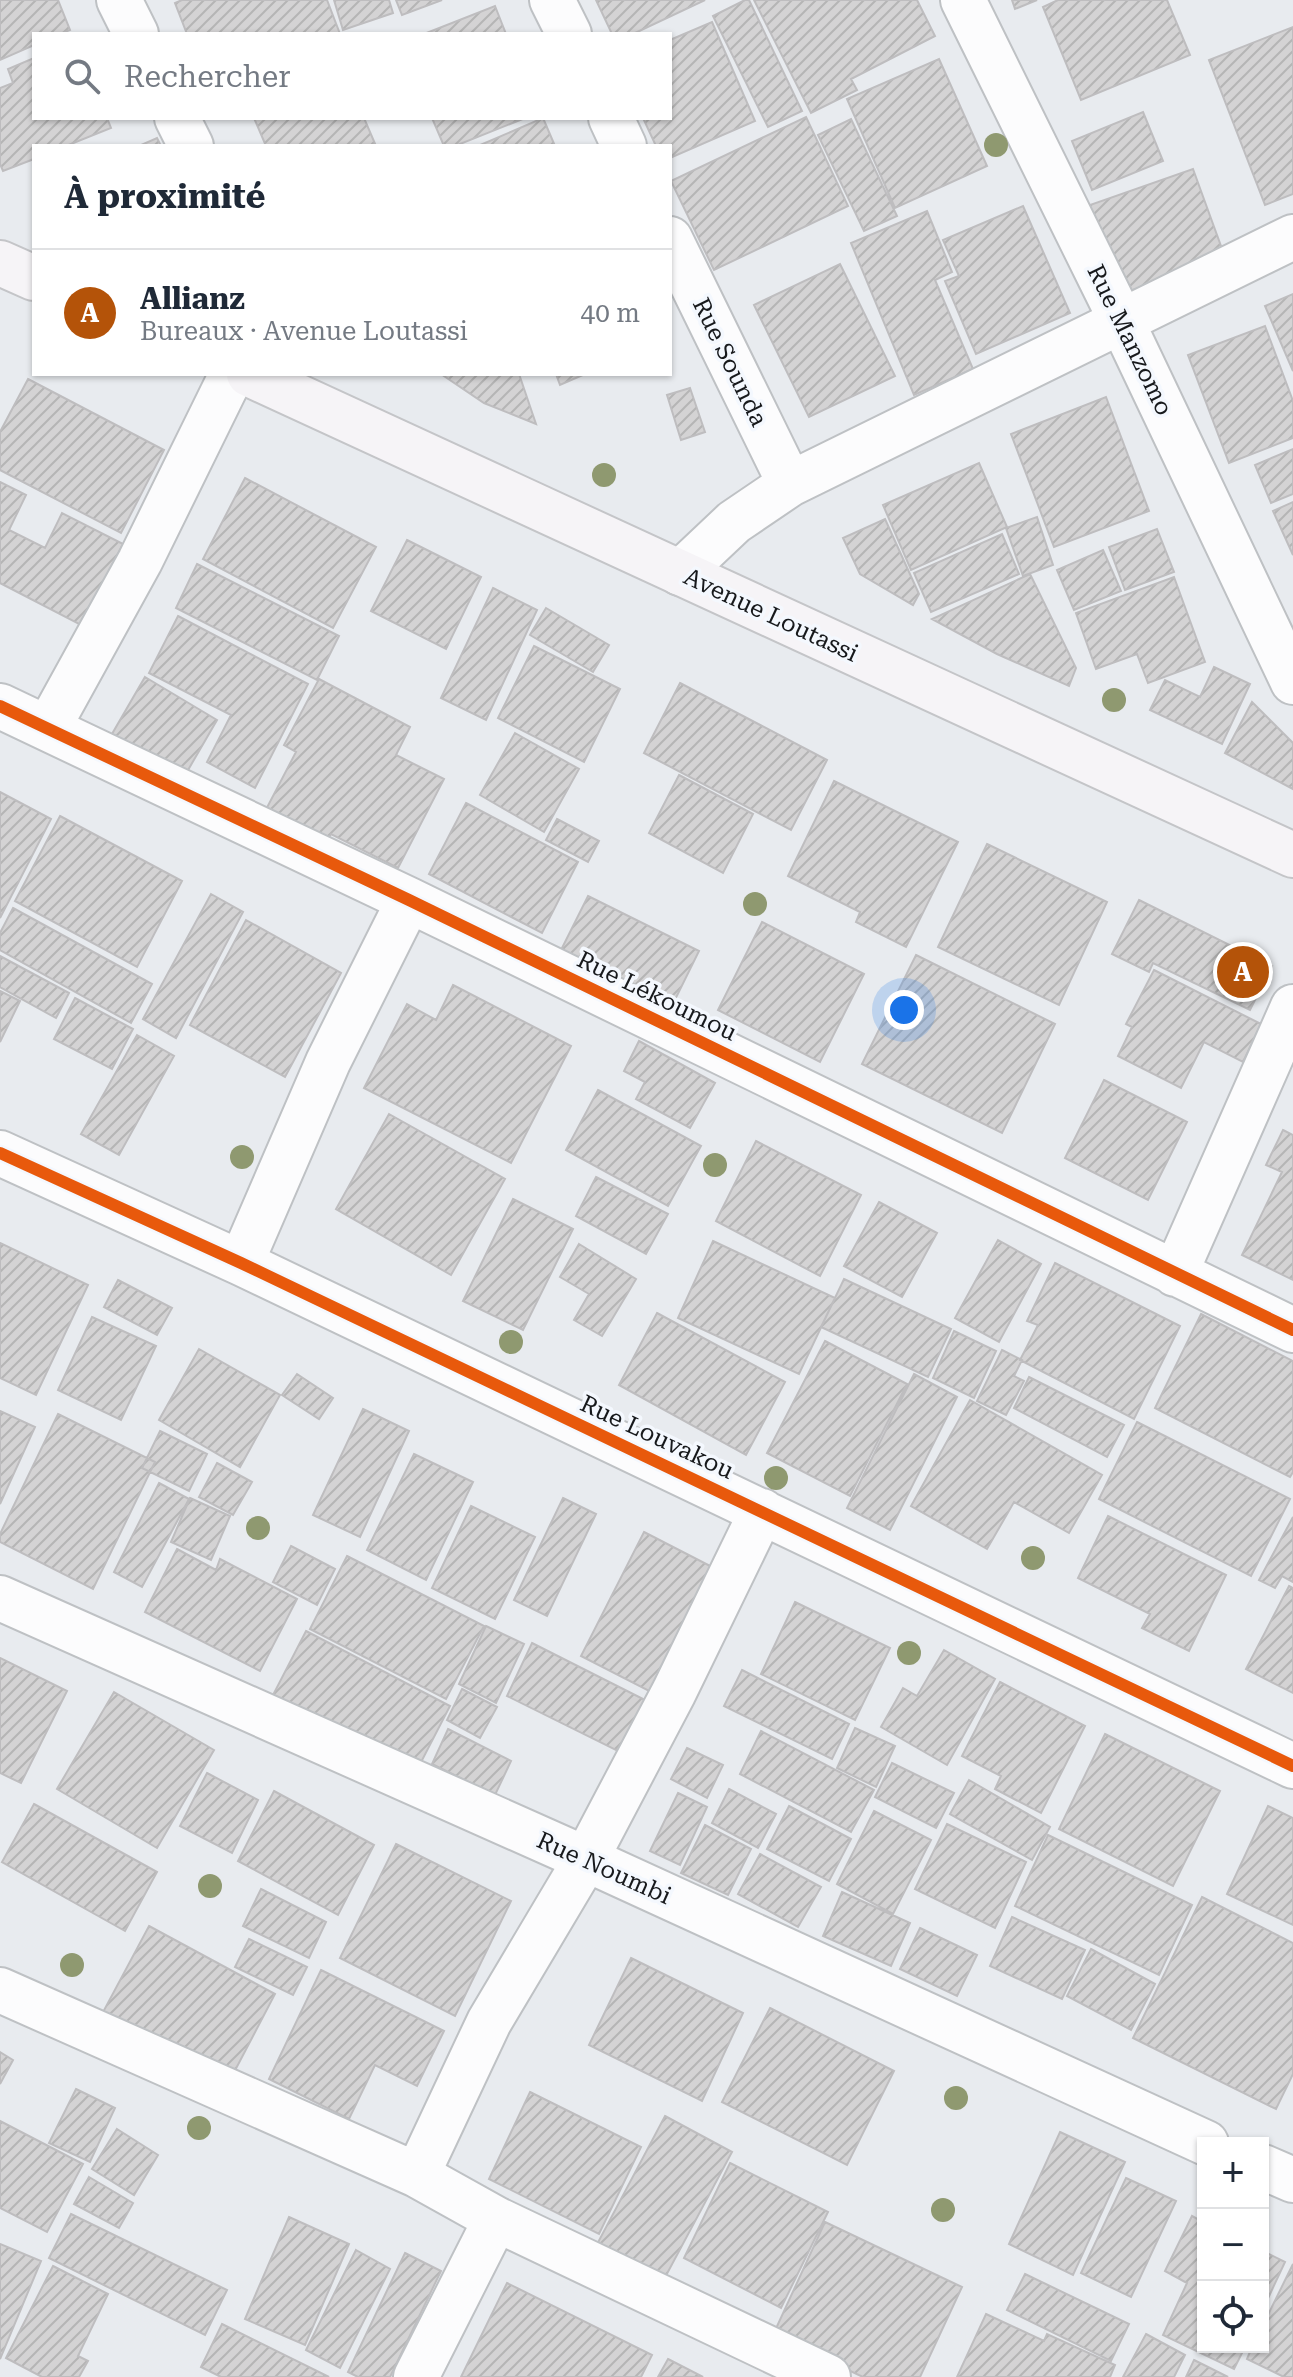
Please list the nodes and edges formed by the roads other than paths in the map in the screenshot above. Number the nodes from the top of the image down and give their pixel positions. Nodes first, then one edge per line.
1 (119, 0) edge
2 (552, 0) edge
3 (963, 0) edge
4 (135, 32) edge
5 (568, 32) edge
6 (178, 120) edge
7 (612, 120) edge
8 (190, 144) edge
9 (623, 144) edge
10 (1293, 237) edge
11 (672, 243) edge
12 (0, 263) edge
13 (32, 277) edge
14 (1122, 322) junction
15 (231, 376) edge
16 (257, 376) edge
17 (312, 390) edge
18 (790, 484) junction
19 (680, 573) junction
20 (1293, 682) edge
21 (0, 706) edge
22 (48, 728) junction
23 (1293, 855) edge
24 (409, 900) junction
25 (1293, 1007) edge
26 (0, 1153) edge
27 (241, 1263) junction
28 (1175, 1274) junction
29 (1293, 1330) edge
30 (762, 1511) junction
31 (0, 1598) edge
32 (1293, 1766) edge
33 (586, 1859) junction
34 (0, 1990) edge
35 (1197, 2139) edge
36 (1269, 2170) edge
37 (417, 2175) junction
38 (1293, 2180) edge
39 (496, 2219) junction
40 (416, 2377) edge
41 (828, 2377) edge

1 - 4 street
2 - 5 street
3 - 14 street, Rue Manzomo
6 - 8 street
7 - 9 street
10 - 14 street
11 - 18 street, Rue Sounda
12 - 13 main road
14 - 18 street
14 - 20 street, Rue Manzomo
15 - 22 street
16 - 17 main road, Avenue Loutassi
17 - 19 main road, Avenue Loutassi
18 - 19 street
19 - 23 main road, Avenue Loutassi
21 - 22 street, Rue Lékoumou
22 - 24 street, Rue Lékoumou
24 - 27 street
24 - 28 street, Rue Lékoumou
25 - 28 street
26 - 27 street, Rue Louvakou
27 - 30 street, Rue Louvakou
28 - 29 street, Rue Lékoumou
30 - 32 street, Rue Louvakou
30 - 33 street
31 - 33 street, Rue Noumbi
33 - 35 street, Rue Noumbi
33 - 37 street
34 - 37 street
36 - 38 street
37 - 39 street
39 - 40 street
39 - 41 street

